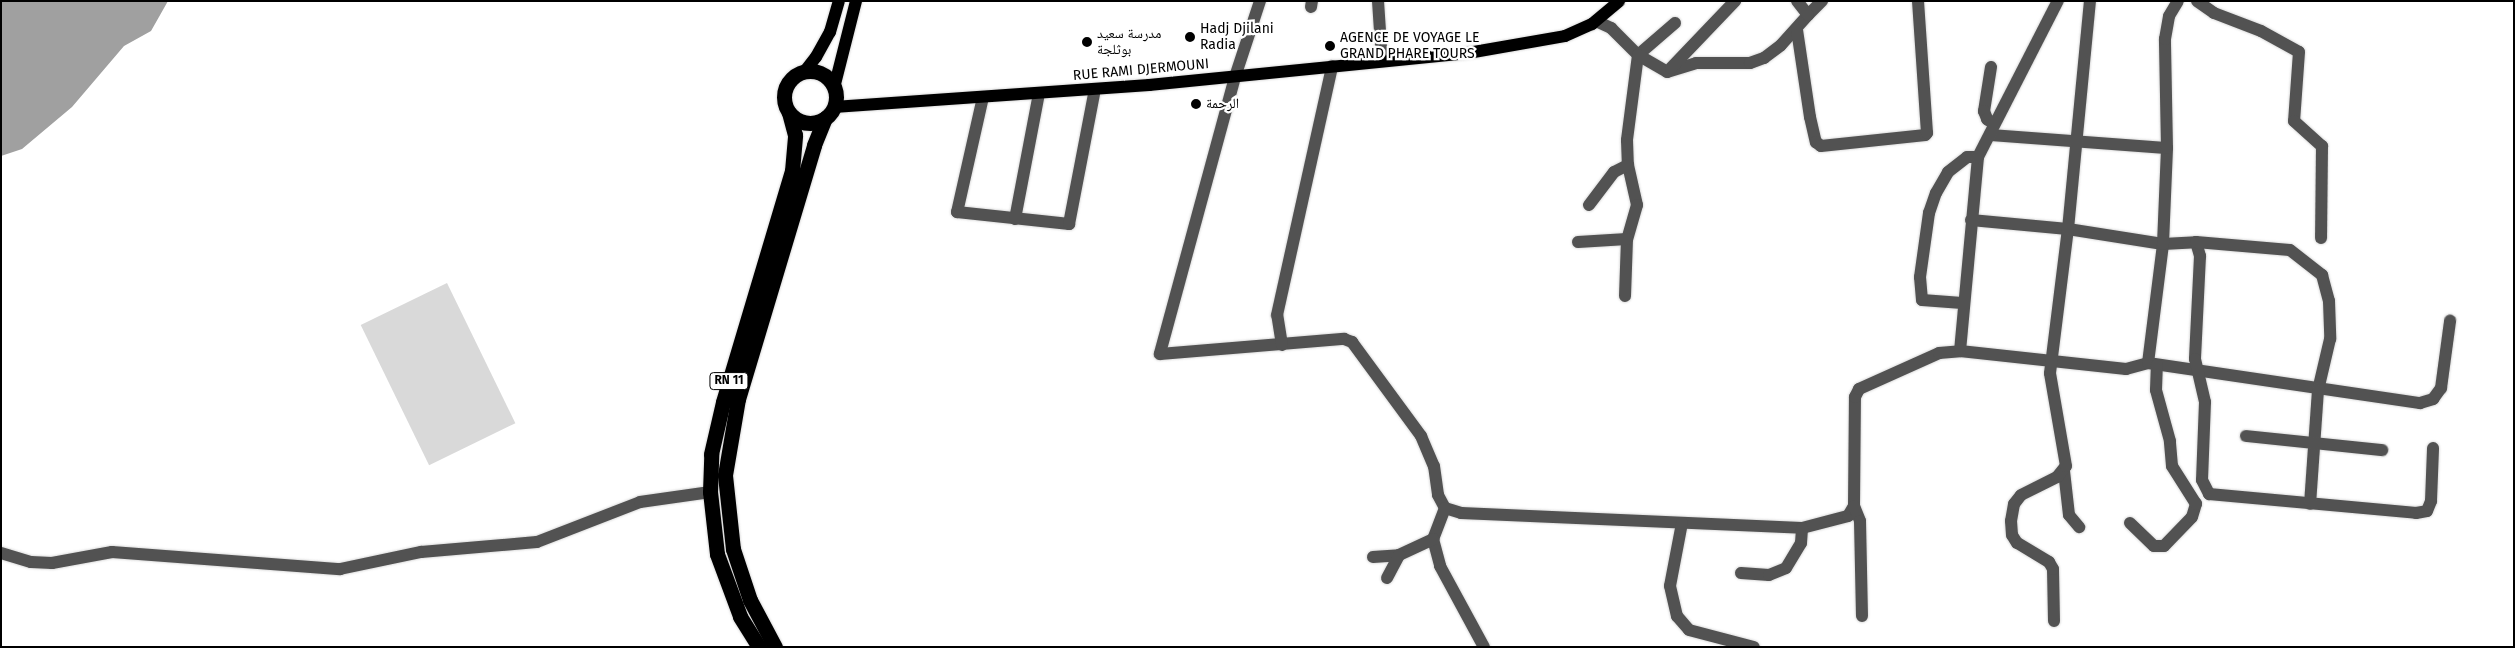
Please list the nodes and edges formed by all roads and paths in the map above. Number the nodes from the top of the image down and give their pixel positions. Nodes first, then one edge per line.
1 (839, 1) edge
2 (856, 1) edge
3 (1260, 1) edge
4 (1378, 1) edge
5 (1619, 1) edge
6 (1735, 1) edge
7 (1797, 1) edge
8 (1822, 1) edge
9 (1918, 1) edge
10 (2058, 1) edge
11 (2090, 1) edge
12 (2178, 1) edge
13 (2197, 1) edge
14 (1808, 15) junction
15 (1596, 21) junction
16 (1675, 23) dead end
17 (1797, 30) junction
18 (1638, 56) junction
19 (1382, 61) junction
20 (1332, 66) junction
21 (1991, 66) dead end
22 (804, 71) junction
23 (1667, 72) junction
24 (1236, 77) junction
25 (834, 88) junction
26 (1094, 89) junction
27 (1039, 93) junction
28 (983, 97) junction
29 (829, 112) junction
30 (789, 113) junction
31 (1992, 129) junction
32 (2076, 140) junction
33 (2167, 148) junction
34 (1978, 157) junction
35 (1628, 165) junction
36 (1589, 205) dead end
37 (1016, 219) junction
38 (1971, 220) junction
39 (2068, 229) junction
40 (2321, 238) dead end
41 (1627, 239) junction
42 (1578, 242) dead end
43 (2196, 242) junction
44 (2163, 244) junction
45 (1625, 296) dead end
46 (1962, 303) junction
47 (2450, 321) dead end
48 (1282, 345) junction
49 (1960, 351) junction
50 (2052, 360) junction
51 (2153, 364) junction
52 (2197, 373) junction
53 (2318, 390) junction
54 (2246, 436) dead end
55 (2315, 444) junction
56 (2433, 448) dead end
57 (2382, 450) dead end
58 (2064, 471) junction
59 (710, 492) junction
60 (2209, 494) junction
61 (2196, 504) junction
62 (2310, 504) junction
63 (1854, 506) junction
64 (1445, 508) junction
65 (1682, 523) junction
66 (2130, 523) dead end
67 (2079, 527) dead end
68 (1802, 528) junction
69 (1433, 539) junction
70 (1, 553) edge
71 (1398, 555) junction
72 (1373, 557) dead end
73 (1741, 573) dead end
74 (1387, 578) dead end
75 (1862, 616) dead end
76 (2054, 621) dead end
77 (759, 647) edge
78 (775, 647) edge
79 (1484, 647) edge
80 (1754, 647) edge

1 - 22 main road
2 - 25 main road
3 - 24 street
4 - 19 street
5 - 15 main road, RUE RAMI DJERMOUNI
6 - 23 street
7 - 14 street
8 - 14 street
9 - 17 street
10 - 31 street
11 - 32 street
12 - 33 street
13 - 40 street
14 - 17 street
15 - 18 street
15 - 19 main road, RUE RAMI DJERMOUNI
16 - 18 street
17 - 23 street
18 - 23 street
18 - 35 street
19 - 20 main road, RUE RAMI DJERMOUNI
20 - 24 main road, RUE RAMI DJERMOUNI
20 - 48 street
21 - 31 street
22 - 25 highway
22 - 30 highway
24 - 26 main road, RUE RAMI DJERMOUNI
24 - 48 street
25 - 29 highway
26 - 27 main road, RUE RAMI DJERMOUNI
26 - 37 street
27 - 28 main road, RUE RAMI DJERMOUNI
27 - 37 street
28 - 29 main road, RUE RAMI DJERMOUNI
28 - 37 street
29 - 30 highway
29 - 78 highway, RN 11
30 - 59 highway, RN 11
31 - 32 street
31 - 34 street
32 - 33 street
32 - 39 street
33 - 44 street
34 - 38 street
34 - 46 street
35 - 36 street
35 - 41 street
38 - 39 street
38 - 46 street
39 - 44 street
39 - 50 street
41 - 42 street
41 - 45 street
43 - 44 street
43 - 52 street
43 - 53 street
44 - 51 street
46 - 49 street
47 - 53 street
48 - 64 street
49 - 50 street
49 - 63 street
50 - 51 street
50 - 58 street
51 - 52 street
51 - 61 street
52 - 53 street
52 - 60 street
53 - 55 street
54 - 55 street
55 - 57 street
55 - 62 street
56 - 62 street
58 - 67 street
58 - 76 street
59 - 70 street
59 - 77 highway, RN 11
60 - 61 street
60 - 62 street
61 - 66 street
63 - 68 street
63 - 75 street
64 - 65 street
64 - 69 street
65 - 68 street
65 - 80 street
68 - 73 street
69 - 71 street
69 - 79 street
71 - 72 street
71 - 74 street

